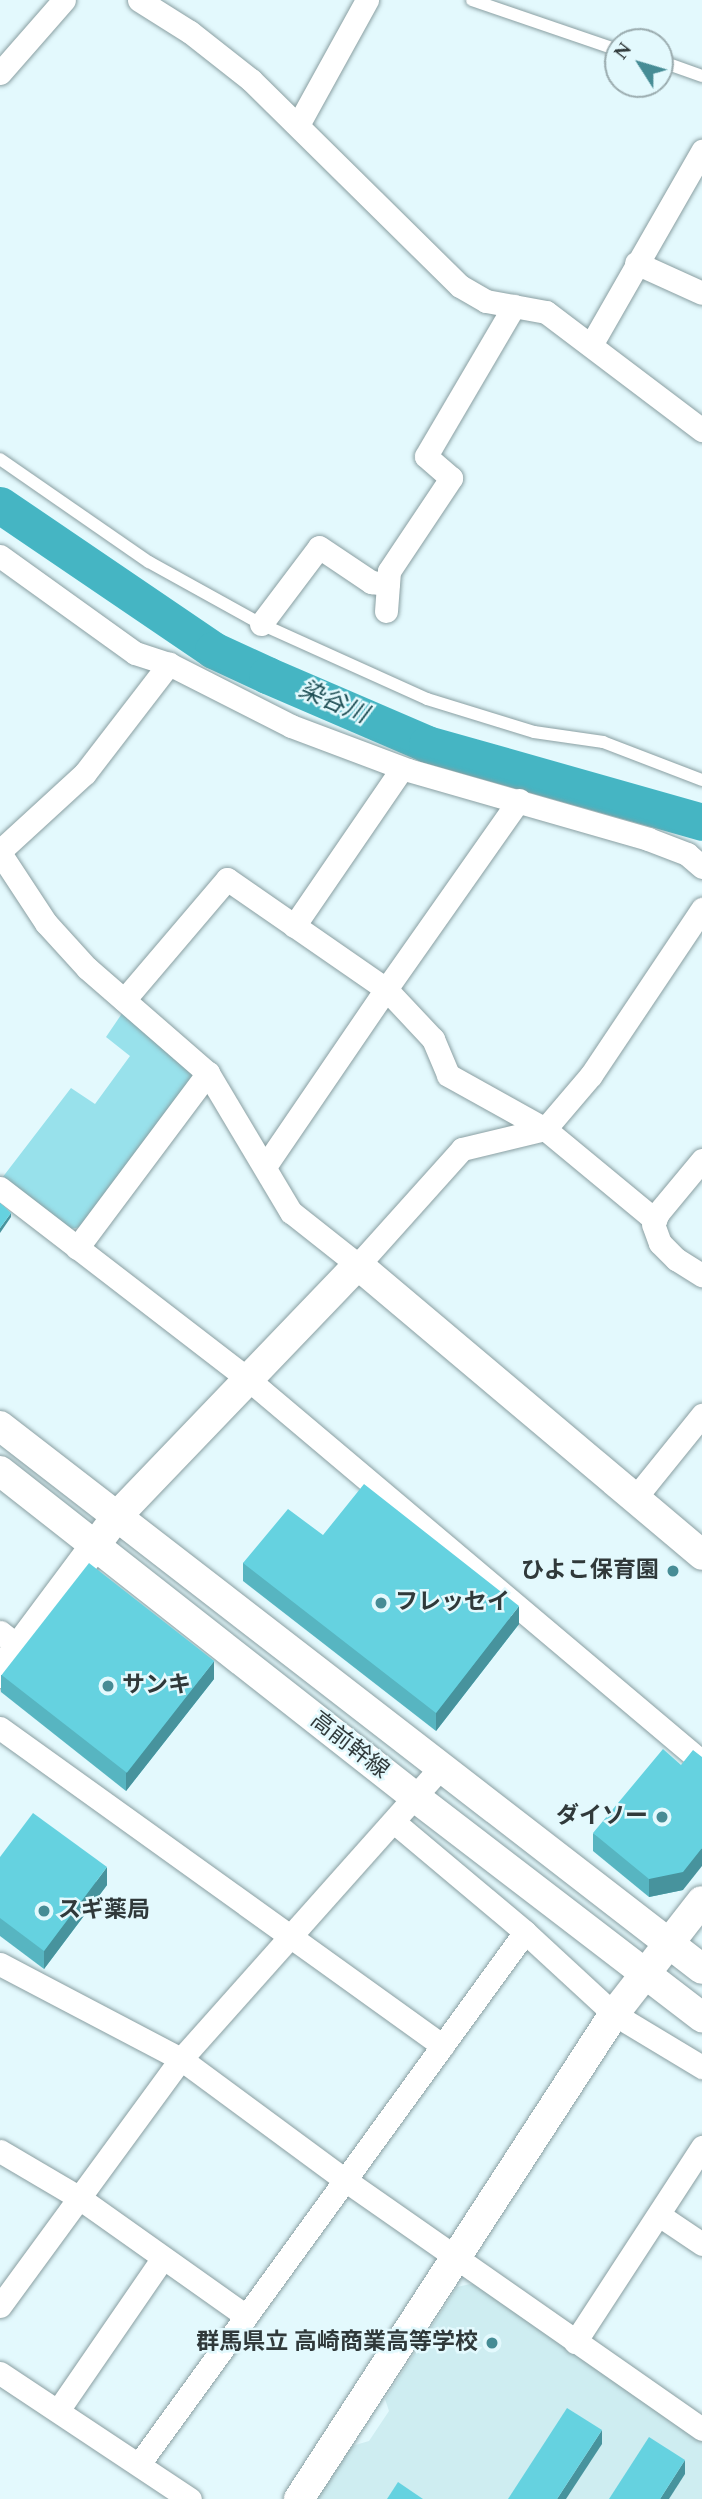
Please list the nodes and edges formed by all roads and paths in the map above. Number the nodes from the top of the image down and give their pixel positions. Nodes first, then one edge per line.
1 (64, 0) edge
2 (367, 0) edge
3 (472, 0) edge
4 (147, 2) edge
5 (604, 45) edge
6 (674, 66) edge
7 (0, 73) edge
8 (702, 76) edge
9 (299, 125) junction
10 (702, 151) edge
11 (636, 263) junction
12 (702, 293) edge
13 (514, 306) junction
14 (591, 345) junction
15 (702, 430) edge
16 (0, 459) edge
17 (0, 556) edge
18 (388, 584) junction
19 (386, 611) dead end
20 (261, 624) junction
21 (169, 664) junction
22 (402, 768) junction
23 (702, 780) edge
24 (519, 800) junction
25 (0, 852) edge
26 (702, 867) edge
27 (702, 909) edge
28 (294, 926) junction
29 (386, 989) junction
30 (124, 1000) junction
31 (208, 1073) junction
32 (545, 1129) junction
33 (702, 1160) edge
34 (266, 1165) junction
35 (0, 1188) edge
36 (655, 1220) junction
37 (77, 1248) junction
38 (358, 1265) junction
39 (702, 1275) edge
40 (249, 1380) junction
41 (702, 1415) edge
42 (0, 1426) edge
43 (0, 1471) edge
44 (635, 1498) junction
45 (117, 1516) junction
46 (96, 1546) junction
47 (702, 1555) edge
48 (10, 1639) edge
49 (0, 1673) edge
50 (0, 1728) edge
51 (702, 1762) edge
52 (442, 1766) junction
53 (415, 1797) junction
54 (394, 1822) junction
55 (702, 1901) edge
56 (525, 1932) junction
57 (289, 1937) junction
58 (668, 1942) junction
59 (0, 1965) edge
60 (702, 1969) edge
61 (646, 1973) junction
62 (614, 2014) junction
63 (702, 2017) edge
64 (443, 2046) junction
65 (181, 2059) junction
66 (702, 2067) edge
67 (702, 2147) edge
68 (0, 2151) edge
69 (345, 2180) junction
70 (78, 2197) junction
71 (659, 2215) junction
72 (702, 2244) edge
73 (456, 2256) junction
74 (162, 2259) junction
75 (0, 2306) edge
76 (246, 2316) junction
77 (575, 2342) junction
78 (0, 2373) edge
79 (59, 2409) junction
80 (702, 2429) edge
81 (139, 2464) junction
82 (190, 2499) edge
83 (299, 2499) edge

1 - 7 street
2 - 9 street
3 - 5 lane
4 - 9 street
6 - 8 lane
9 - 13 street
10 - 11 street
11 - 12 street
11 - 14 street
13 - 14 street
13 - 18 street
14 - 15 street
16 - 20 lane
17 - 21 street
18 - 19 street
18 - 20 street
20 - 23 lane
21 - 22 street
21 - 25 street
22 - 24 street
22 - 28 street
24 - 26 street
24 - 29 street
25 - 30 street
27 - 32 street
28 - 29 street
28 - 30 street
29 - 32 street
29 - 34 street
30 - 31 street
31 - 34 street
31 - 37 street
32 - 36 street
32 - 38 street
33 - 36 street
34 - 38 street
35 - 37 street
36 - 39 street
37 - 40 street
38 - 40 street
38 - 44 street
40 - 45 street
40 - 51 street
41 - 44 street
42 - 45 street, 高前幹線
43 - 46 street, 高前幹線
44 - 47 street
45 - 46 street
45 - 52 street, 高前幹線
46 - 48 street
46 - 53 street, 高前幹線
48 - 49 street
50 - 57 street
52 - 53 street
52 - 58 street, 高前幹線
53 - 54 street
53 - 61 street, 高前幹線
54 - 56 street
54 - 57 street
55 - 58 street
56 - 62 street
56 - 64 street
57 - 64 street
57 - 65 street
58 - 60 street, 高前幹線
58 - 61 street
59 - 65 street
61 - 62 street
61 - 63 street, 高前幹線
62 - 66 street
62 - 73 street
64 - 69 street
65 - 69 street
65 - 70 street
67 - 71 street
68 - 70 street
69 - 73 street
69 - 76 street
70 - 74 street
70 - 75 street
71 - 72 street
71 - 77 street
73 - 77 street
73 - 83 street
74 - 76 street
74 - 79 street
76 - 81 street
77 - 80 street
78 - 79 street
79 - 81 street
81 - 82 street

